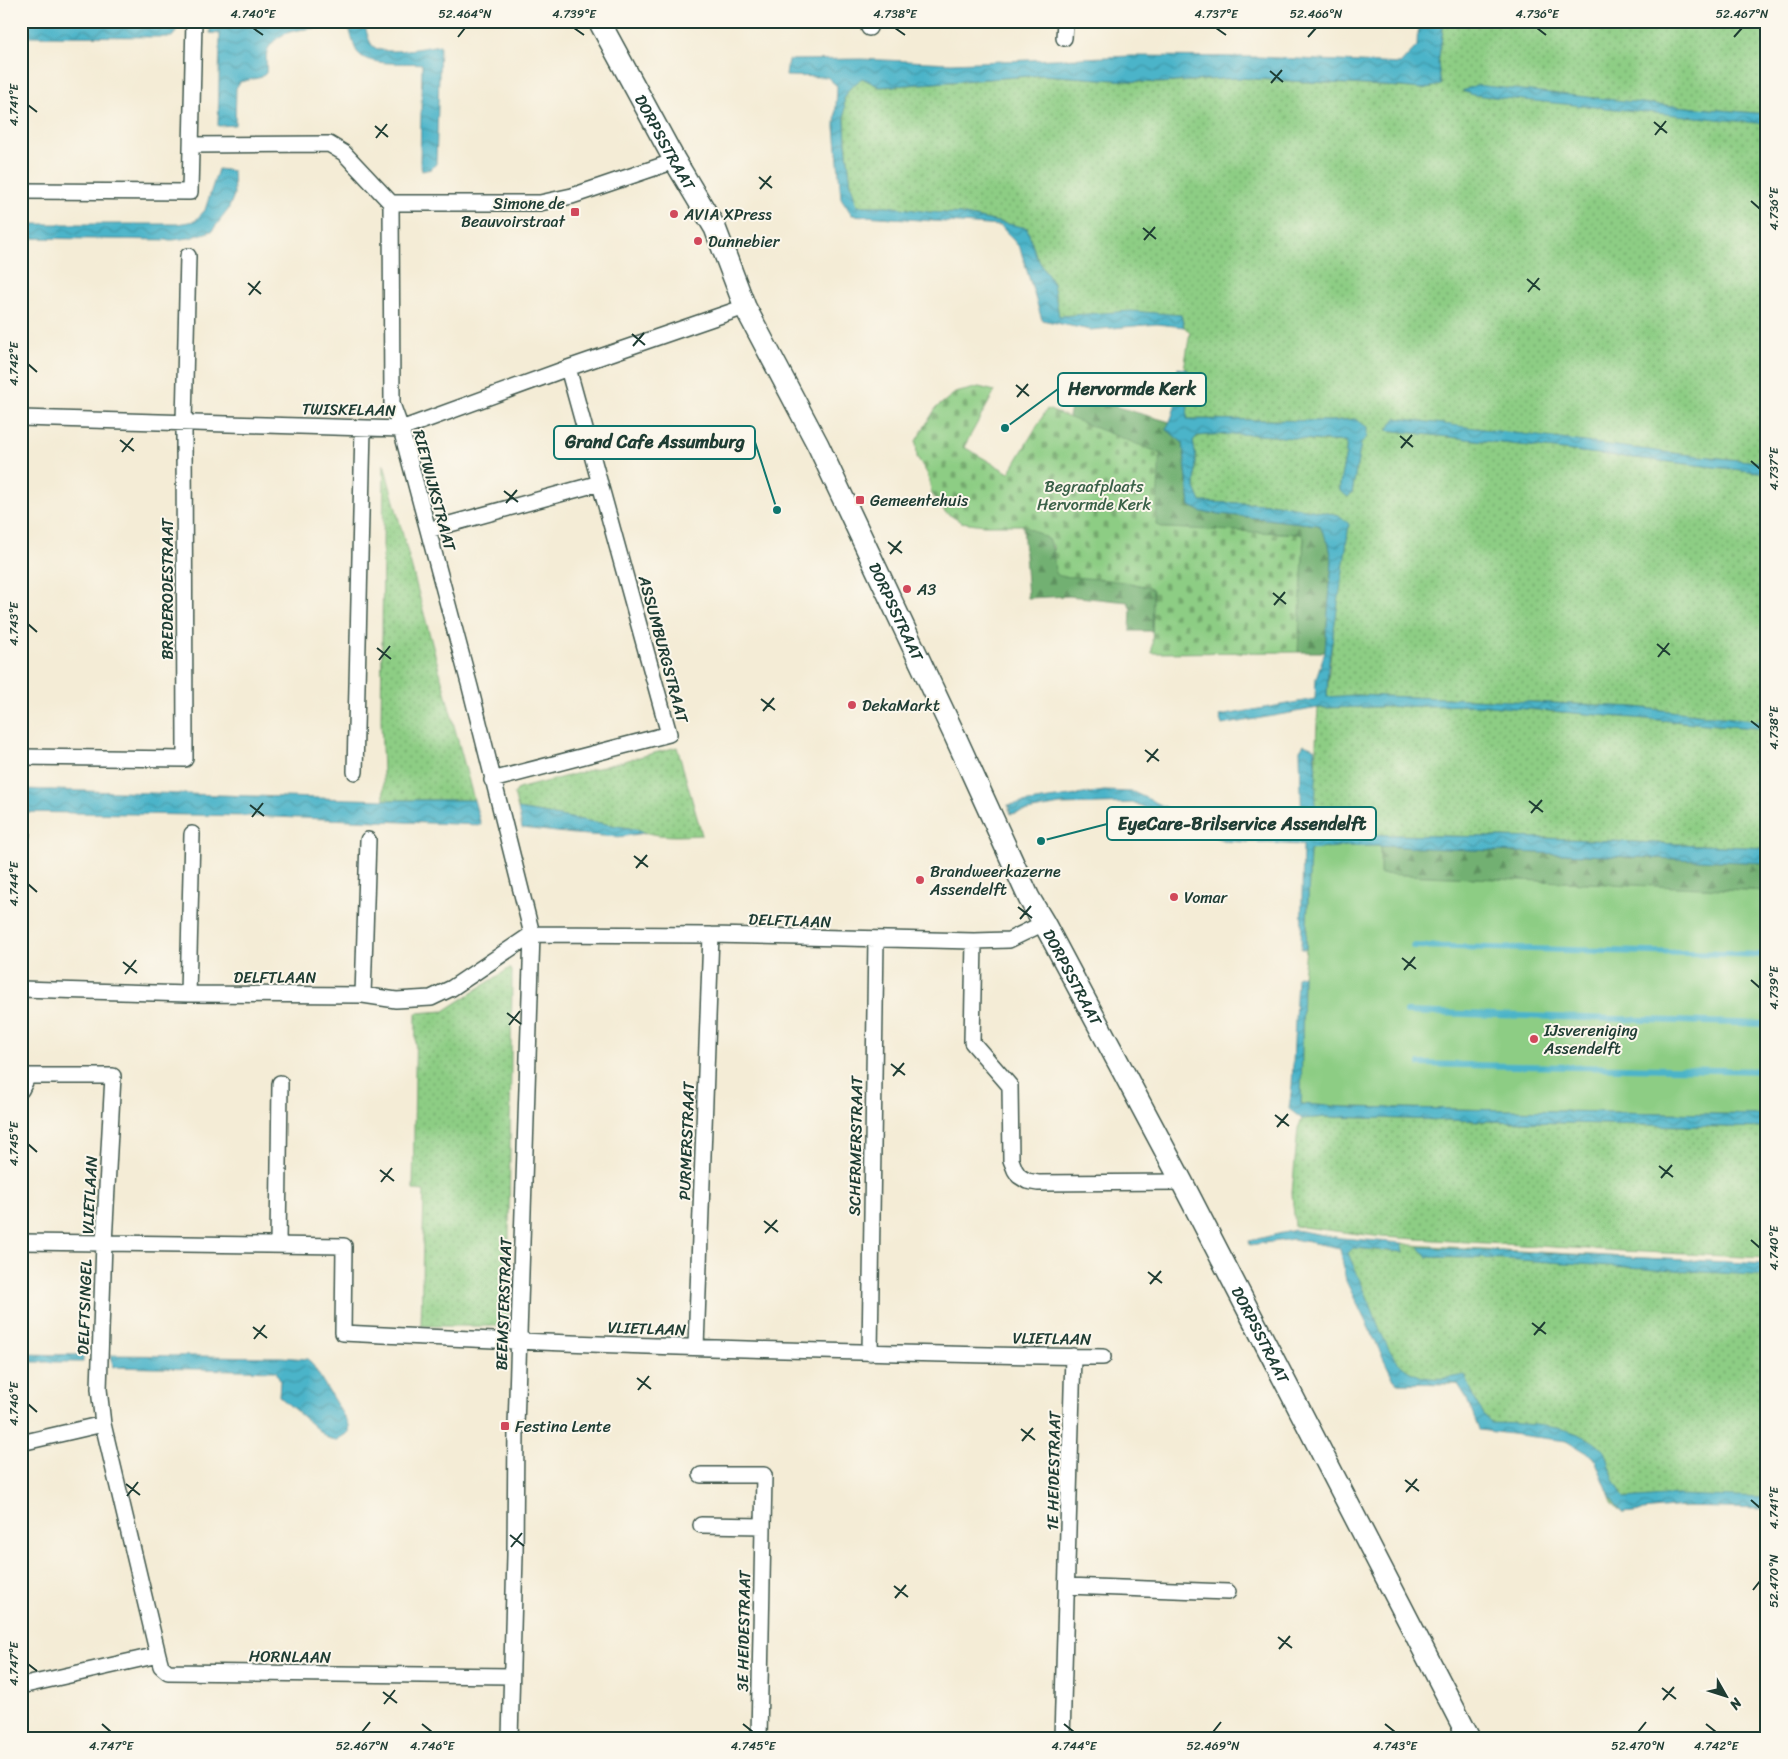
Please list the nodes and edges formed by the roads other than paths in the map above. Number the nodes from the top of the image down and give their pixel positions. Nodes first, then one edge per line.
1 (194, 21) edge
2 (599, 21) edge
3 (1065, 21) edge
4 (1064, 38) dead end
5 (191, 144) junction
6 (675, 161) junction
7 (21, 191) edge
8 (391, 203) junction
9 (188, 256) dead end
10 (745, 307) junction
11 (568, 368) junction
12 (21, 418) edge
13 (184, 422) junction
14 (362, 428) junction
15 (401, 429) junction
16 (600, 484) junction
17 (428, 530) junction
18 (21, 757) edge
19 (355, 772) dead end
20 (492, 780) junction
21 (22, 831) edge
22 (192, 834) dead end
23 (21, 840) edge
24 (368, 840) dead end
25 (1044, 923) junction
26 (532, 934) junction
27 (711, 935) junction
28 (876, 940) junction
29 (974, 941) junction
30 (21, 990) edge
31 (188, 994) junction
32 (363, 995) junction
33 (280, 1083) dead end
34 (21, 1090) edge
35 (1182, 1182) junction
36 (21, 1242) edge
37 (104, 1243) junction
38 (278, 1244) junction
39 (519, 1342) junction
40 (696, 1347) junction
41 (870, 1353) junction
42 (1073, 1356) junction
43 (1103, 1357) dead end
44 (103, 1424) junction
45 (21, 1443) edge
46 (702, 1474) dead end
47 (702, 1525) dead end
48 (763, 1526) junction
49 (1067, 1586) junction
50 (1228, 1592) dead end
51 (158, 1655) junction
52 (511, 1676) junction
53 (21, 1686) edge
54 (510, 1738) edge
55 (759, 1738) edge
56 (1062, 1738) edge
57 (1469, 1738) edge

1 - 5 street
2 - 6 street, DORPSSTRAAT
3 - 4 street
5 - 7 street
5 - 8 street
6 - 8 street
6 - 10 street, DORPSSTRAAT
8 - 15 street, RIETWIJKSTRAAT
9 - 13 street, BREDERODESTRAAT
10 - 11 street, TWISKELAAN
10 - 25 street, DORPSSTRAAT
11 - 15 street, TWISKELAAN
11 - 16 street, ASSUMBURGSTRAAT
12 - 13 street, TWISKELAAN
13 - 14 street, TWISKELAAN
13 - 18 street, BREDERODESTRAAT
14 - 15 street, TWISKELAAN
14 - 19 street
15 - 17 street, RIETWIJKSTRAAT
16 - 17 street
16 - 20 street, ASSUMBURGSTRAAT
17 - 20 street, RIETWIJKSTRAAT
20 - 26 street
21 - 23 street
22 - 31 street
24 - 32 street
25 - 29 street, DELFTLAAN
25 - 35 street, DORPSSTRAAT
26 - 27 street, DELFTLAAN
26 - 32 street, DELFTLAAN
26 - 39 street, BEEMSTERSTRAAT
27 - 28 street, DELFTLAAN
27 - 40 street, PURMERSTRAAT
28 - 29 street, DELFTLAAN
28 - 41 street, SCHERMERSTRAAT
29 - 35 street
30 - 31 street, DELFTLAAN
31 - 32 street, DELFTLAAN
33 - 38 street
34 - 37 street, VLIETLAAN
35 - 57 street, DORPSSTRAAT
36 - 37 street, DELFTSINGEL
37 - 38 street, VLIETLAAN
37 - 44 street, DELFTSINGEL
38 - 39 street, VLIETLAAN
39 - 40 street, VLIETLAAN
39 - 52 street, BEEMSTERSTRAAT
40 - 41 street, VLIETLAAN
41 - 42 street, VLIETLAAN
42 - 43 street, VLIETLAAN
42 - 49 street, 1E HEIDESTRAAT
44 - 45 street
44 - 51 street, DELFTSINGEL
46 - 48 street, 3E HEIDESTRAAT
47 - 48 street
48 - 55 street, 3E HEIDESTRAAT
49 - 50 street
49 - 56 street, 1E HEIDESTRAAT
51 - 52 street, HORNLAAN
51 - 53 street
52 - 54 street

